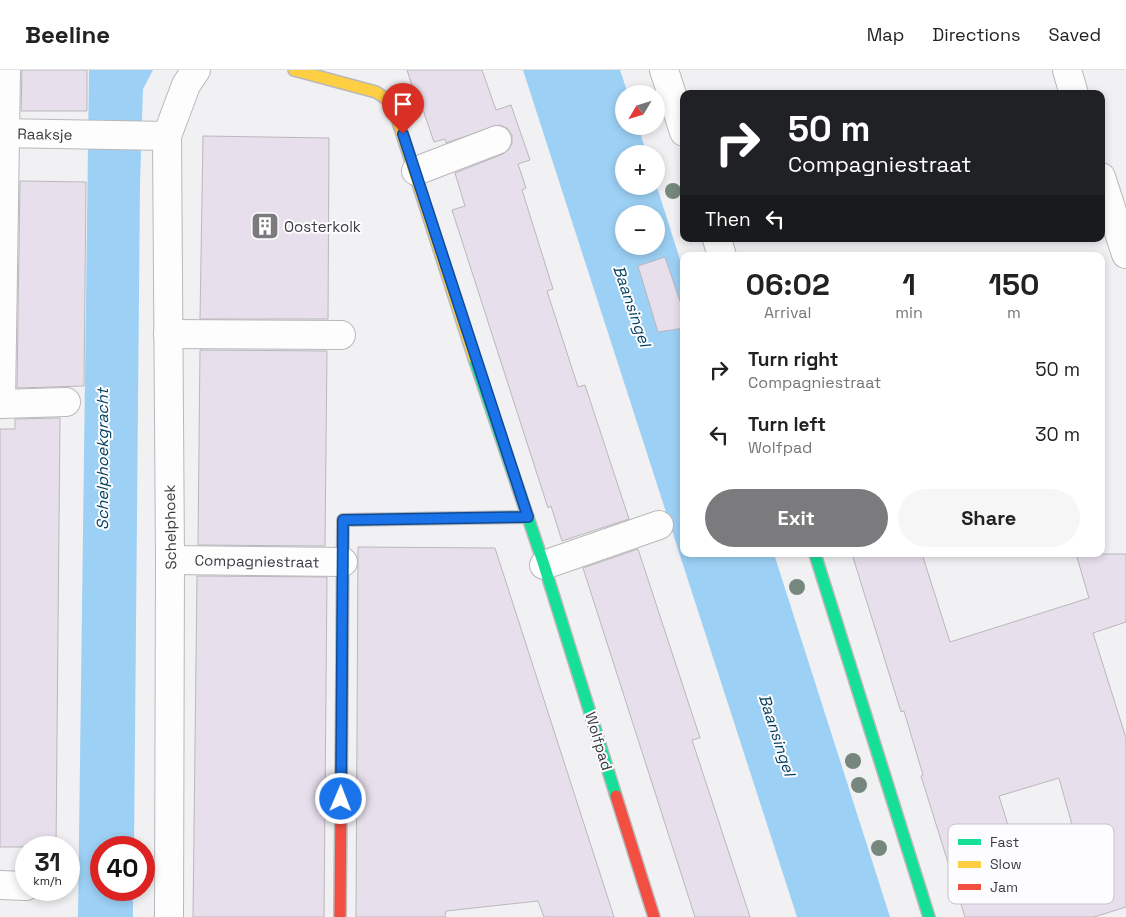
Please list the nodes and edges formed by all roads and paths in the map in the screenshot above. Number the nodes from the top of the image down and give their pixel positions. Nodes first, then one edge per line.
1 (6, 70) edge
2 (196, 70) edge
3 (294, 70) edge
4 (664, 70) edge
5 (1067, 70) edge
6 (1073, 90) edge
7 (680, 120) edge
8 (3, 133) edge
9 (157, 136) junction
10 (497, 140) dead end
11 (416, 171) junction
12 (1105, 189) edge
13 (1126, 254) edge
14 (168, 334) junction
15 (341, 335) dead end
16 (66, 402) dead end
17 (0, 404) edge
18 (528, 517) junction
19 (659, 525) dead end
20 (816, 557) edge
21 (170, 560) junction
22 (343, 562) junction
23 (544, 565) junction
24 (0, 885) edge
25 (15, 886) edge
26 (169, 917) edge
27 (340, 917) edge
28 (654, 917) edge
29 (928, 917) edge

1 - 8 street, Raaksje
2 - 9 street
3 - 11 street, Wolfpad
4 - 7 street
5 - 6 street
8 - 9 street, Raaksje
8 - 17 street, Raaksje
9 - 14 street, Schelphoek
10 - 11 street
11 - 18 street, Wolfpad
12 - 13 street
14 - 15 street
14 - 21 street, Schelphoek
16 - 17 street
18 - 22 street
18 - 23 street, Wolfpad
19 - 23 street
20 - 29 street
21 - 22 street, Compagniestraat
21 - 26 street, Schelphoek
22 - 27 street
23 - 28 street, Wolfpad
24 - 25 street

